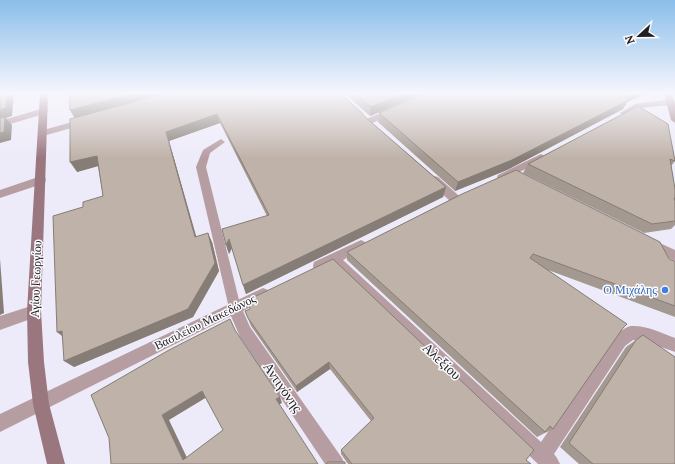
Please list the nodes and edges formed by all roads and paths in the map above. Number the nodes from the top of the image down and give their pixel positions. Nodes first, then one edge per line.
1 (32, 115) edge
2 (44, 115) edge
3 (384, 115) edge
4 (622, 115) edge
5 (96, 118) edge
6 (610, 121) edge
7 (368, 122) edge
8 (0, 124) edge
9 (43, 133) junction
10 (221, 142) dead end
11 (554, 150) edge
12 (425, 173) edge
13 (512, 173) junction
14 (41, 180) junction
15 (526, 180) edge
16 (490, 182) edge
17 (468, 192) edge
18 (0, 194) edge
19 (454, 198) junction
20 (440, 205) edge
21 (640, 238) edge
22 (369, 241) edge
23 (675, 256) edge
24 (334, 259) junction
25 (306, 273) edge
26 (270, 290) edge
27 (235, 308) junction
28 (34, 311) junction
29 (0, 323) edge
30 (675, 345) edge
31 (41, 404) junction
32 (0, 423) edge
33 (546, 460) edge
34 (56, 464) edge
35 (336, 464) edge

1 - 8 street
2 - 9 street, Αγίου Γεωργίου
3 - 7 street
4 - 6 street
5 - 9 street
9 - 14 street, Αγίου Γεωργίου
10 - 27 lane
11 - 13 street
12 - 19 street
13 - 15 street
13 - 16 street
14 - 18 street
14 - 28 street, Αγίου Γεωργίου
17 - 19 street
19 - 20 street
21 - 23 street
22 - 24 street
24 - 25 street
24 - 33 street, Αλεξίου
26 - 27 street, Βασιλείου Μακεδώνος
27 - 31 street, Βασιλείου Μακεδώνος
27 - 35 street, Αντιγόνης
28 - 29 street
28 - 31 street, Αγίου Γεωργίου
30 - 33 street
31 - 32 street, Βασιλείου Μακεδώνος
31 - 34 street, Αγίου Γεωργίου

